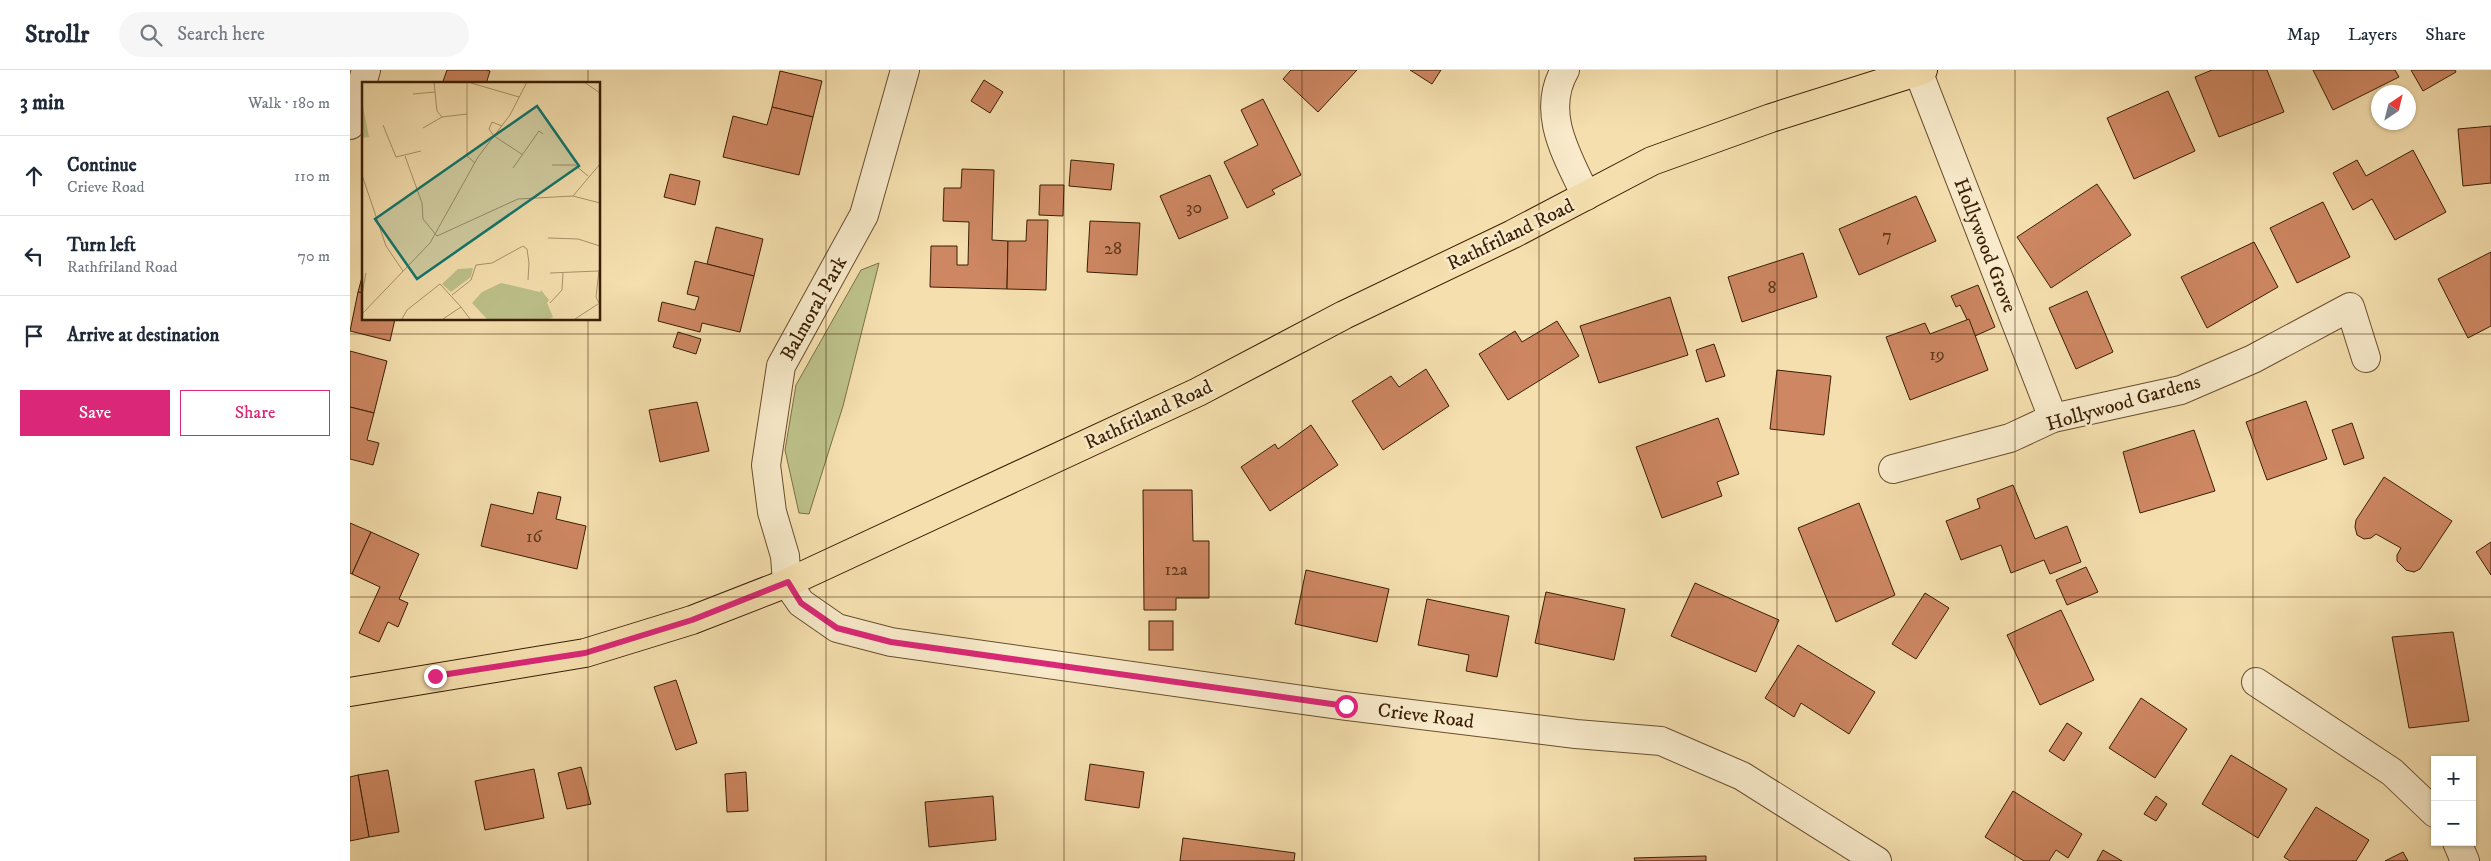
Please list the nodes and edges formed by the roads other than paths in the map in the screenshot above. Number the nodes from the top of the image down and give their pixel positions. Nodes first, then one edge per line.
1 (905, 70) edge
2 (1565, 70) edge
3 (1920, 71) edge
4 (362, 84) edge
5 (350, 125) edge
6 (1586, 196) junction
7 (2366, 358) dead end
8 (2053, 418) junction
9 (1894, 469) dead end
10 (788, 582) junction
11 (2256, 682) dead end
12 (350, 692) edge
13 (2431, 809) edge
14 (2459, 846) edge
15 (1877, 861) edge
16 (2465, 861) edge

1 - 10 street, Balmoral Park
2 - 6 street
3 - 6 main road, Rathfriland Road
3 - 8 street, Hollywood Grove
4 - 5 street
6 - 10 main road, Rathfriland Road
7 - 8 street, Hollywood Gardens
8 - 9 street, Hollywood Gardens
10 - 12 main road, Rathfriland Road
10 - 15 street, Crieve Road
11 - 13 street
14 - 16 street

